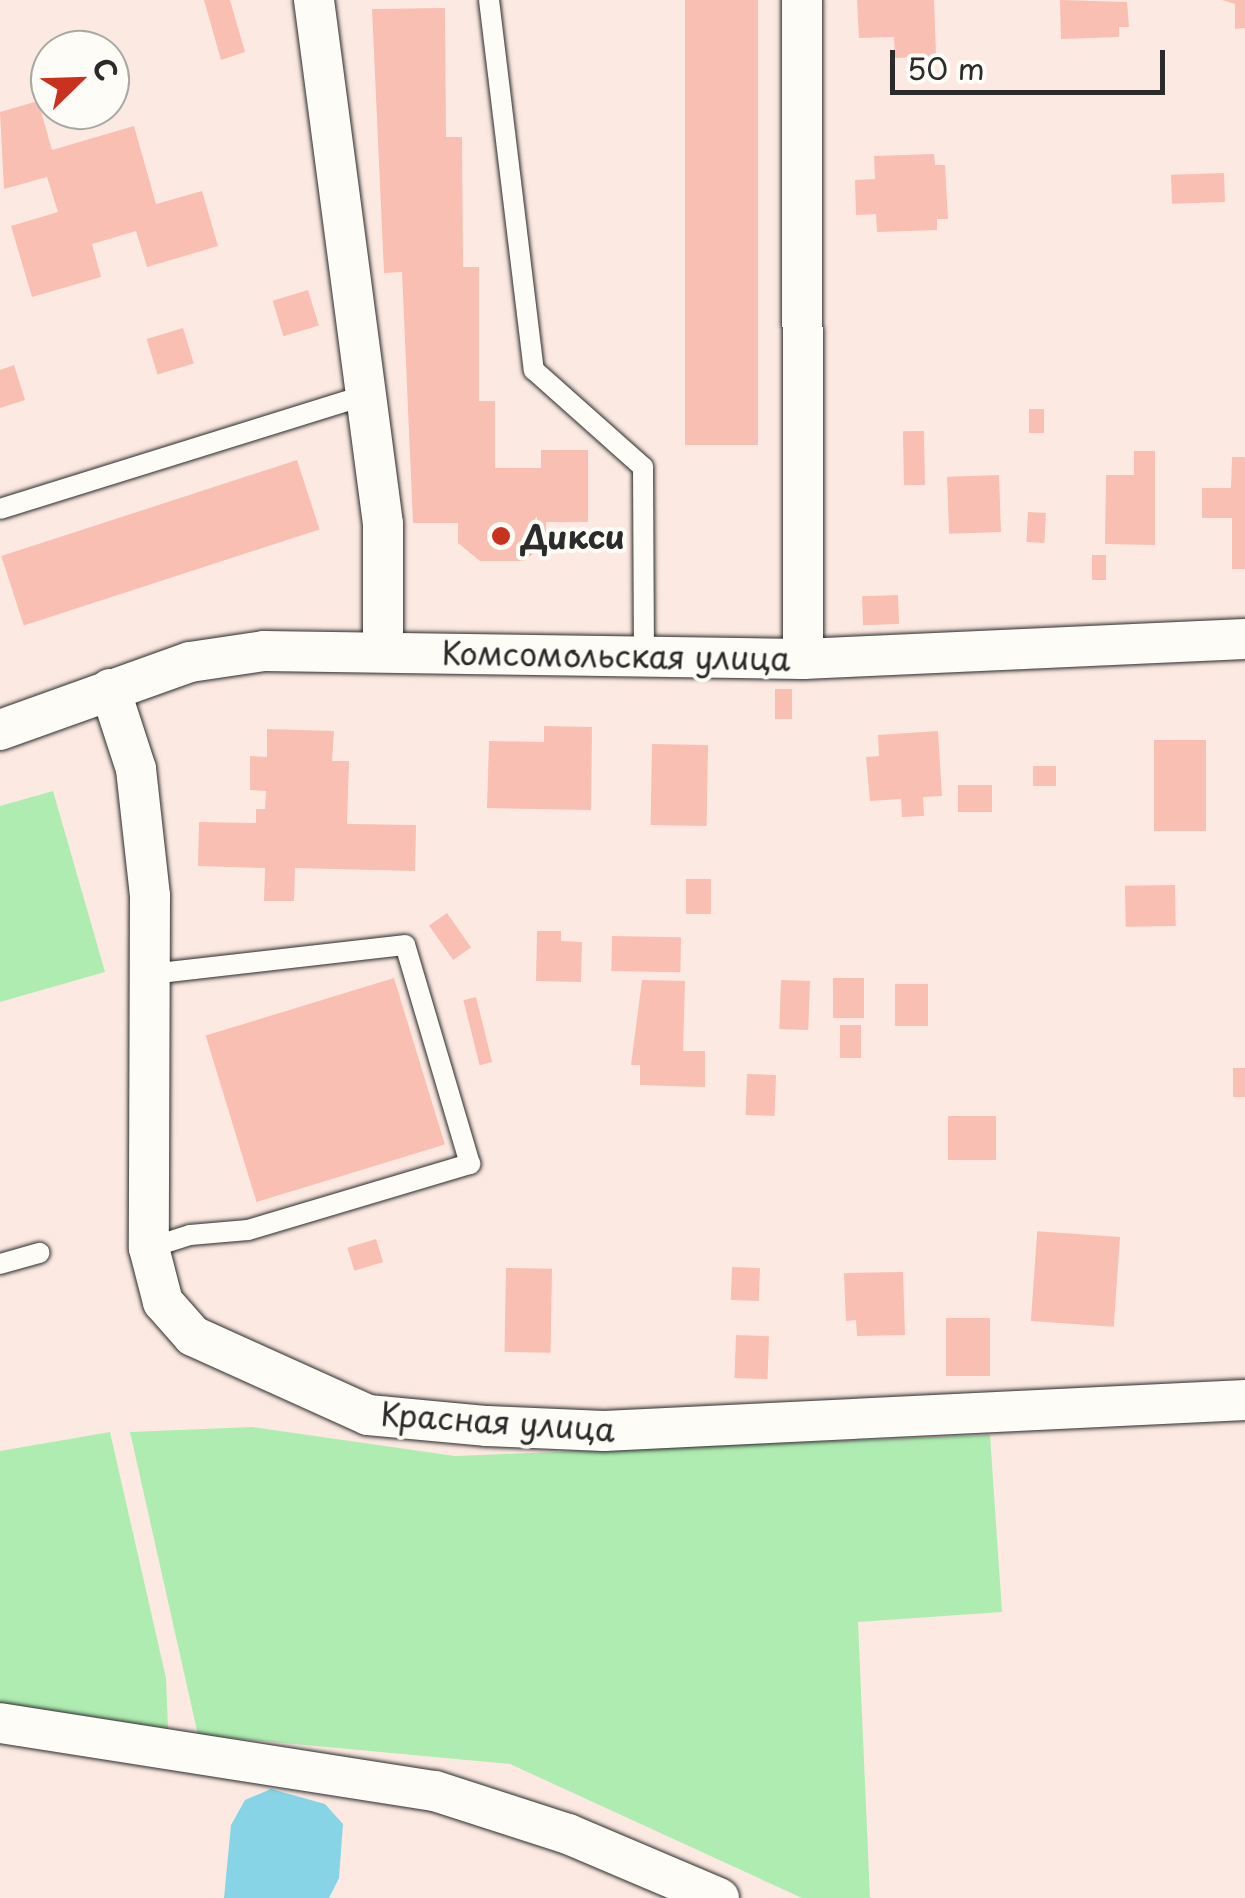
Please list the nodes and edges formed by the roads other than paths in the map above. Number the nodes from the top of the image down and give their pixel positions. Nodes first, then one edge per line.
1 (314, 0) edge
2 (489, 0) edge
3 (802, 0) edge
4 (366, 395) junction
5 (0, 510) edge
6 (1245, 639) edge
7 (383, 650) junction
8 (644, 656) junction
9 (804, 659) junction
10 (110, 688) junction
11 (0, 730) edge
12 (150, 974) junction
13 (148, 1248) junction
14 (38, 1253) dead end
15 (0, 1264) edge
16 (1245, 1400) edge
17 (0, 1723) edge
18 (719, 1898) edge

1 - 4 street
2 - 8 lane
3 - 9 street
4 - 5 lane
4 - 7 street
6 - 9 street, Комсомольская улица
7 - 8 street, Комсомольская улица
7 - 10 street, Комсомольская улица
8 - 9 street, Комсомольская улица
10 - 11 street, Комсомольская улица
10 - 12 street, Красная улица
12 - 13 street, Красная улица
12 - 13 lane
13 - 16 street, Красная улица
14 - 15 lane
17 - 18 street

